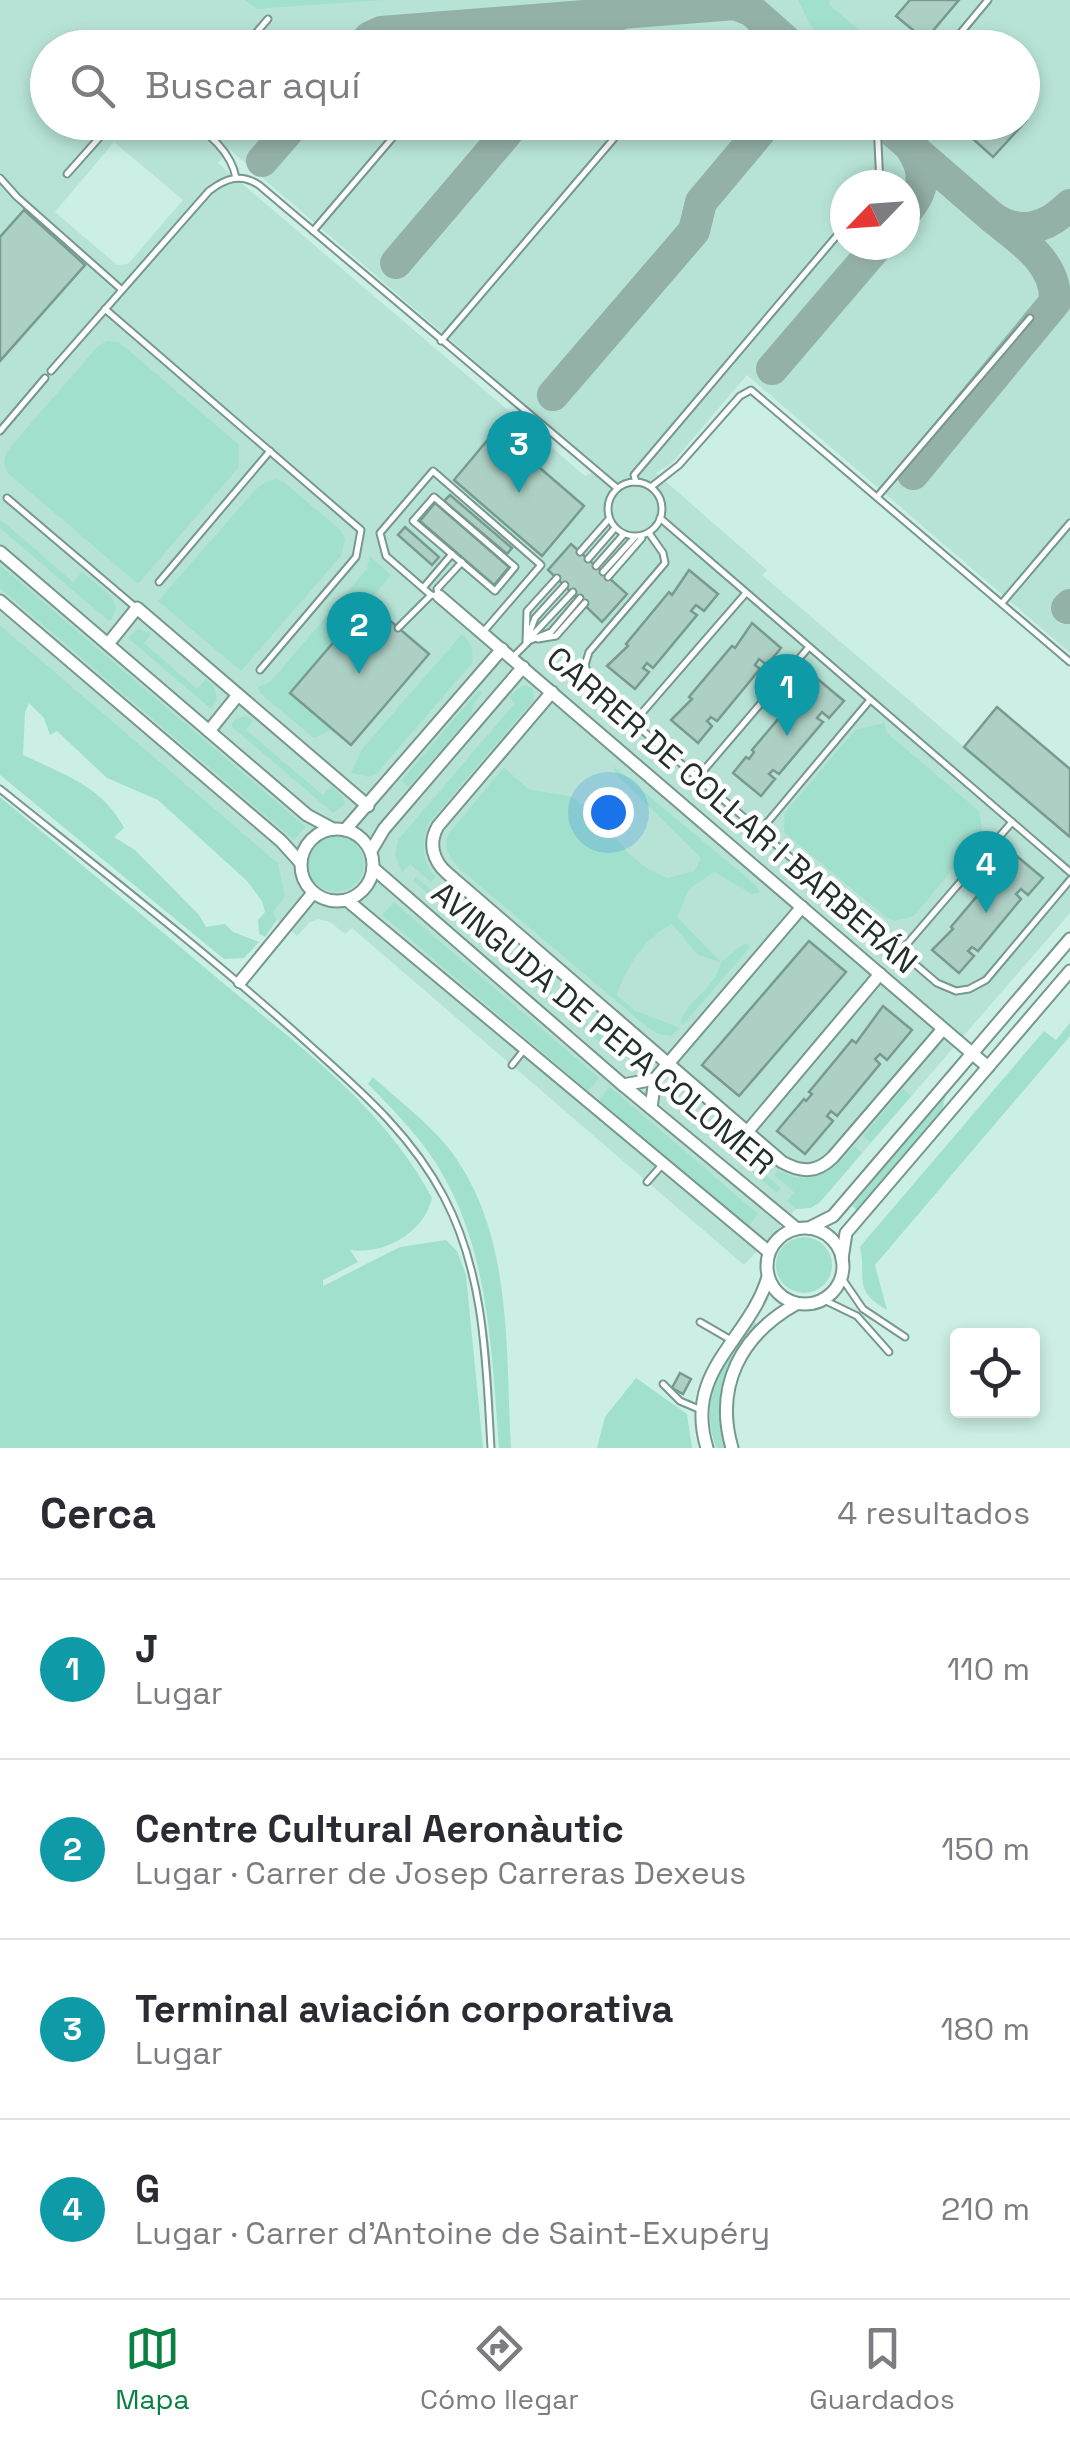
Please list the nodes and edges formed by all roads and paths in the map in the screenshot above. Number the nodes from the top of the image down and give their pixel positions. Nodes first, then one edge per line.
1 (988, 0) edge
2 (268, 19) dead end
3 (259, 30) edge
4 (963, 30) edge
5 (96, 140) edge
6 (211, 140) edge
7 (391, 140) edge
8 (613, 140) edge
9 (878, 140) edge
10 (879, 170) edge
11 (67, 174) dead end
12 (0, 178) edge
13 (236, 178) junction
14 (313, 231) junction
15 (830, 244) edge
16 (122, 290) junction
17 (105, 309) junction
18 (1030, 318) dead end
19 (442, 341) junction
20 (51, 371) dead end
21 (45, 378) dead end
22 (0, 431) edge
23 (270, 452) junction
24 (636, 482) junction
25 (651, 487) junction
26 (617, 488) junction
27 (877, 496) junction
28 (7, 498) dead end
29 (660, 518) junction
30 (609, 519) junction
31 (1070, 523) edge
32 (615, 528) junction
33 (624, 534) junction
34 (647, 534) junction
35 (635, 536) junction
36 (0, 552) edge
37 (580, 552) dead end
38 (452, 554) junction
39 (588, 559) dead end
40 (462, 562) junction
41 (596, 566) dead end
42 (557, 578) dead end
43 (159, 582) dead end
44 (565, 585) dead end
45 (423, 588) junction
46 (572, 592) dead end
47 (746, 593) junction
48 (435, 595) junction
49 (0, 601) edge
50 (583, 601) dead end
51 (1002, 603) junction
52 (137, 608) junction
53 (398, 628) dead end
54 (483, 633) junction
55 (526, 642) junction
56 (108, 644) junction
57 (809, 647) junction
58 (502, 648) junction
59 (518, 662) junction
60 (1070, 662) edge
61 (260, 670) dead end
62 (552, 692) junction
63 (238, 694) junction
64 (870, 700) junction
65 (634, 722) junction
66 (209, 730) junction
67 (698, 777) junction
68 (0, 789) edge
69 (368, 806) junction
70 (1012, 822) junction
71 (339, 829) junction
72 (760, 830) junction
73 (370, 851) junction
74 (300, 862) junction
75 (374, 868) junction
76 (1070, 872) edge
77 (1070, 880) edge
78 (313, 893) junction
79 (348, 900) junction
80 (802, 907) junction
81 (1070, 939) edge
82 (901, 950) junction
83 (1070, 971) edge
84 (880, 974) junction
85 (240, 982) junction
86 (943, 1029) junction
87 (524, 1050) junction
88 (972, 1054) junction
89 (668, 1064) junction
90 (512, 1066) dead end
91 (988, 1068) junction
92 (656, 1079) junction
93 (623, 1085) junction
94 (651, 1108) junction
95 (746, 1132) junction
96 (662, 1165) junction
97 (648, 1182) dead end
98 (803, 1228) junction
99 (769, 1252) junction
100 (842, 1258) junction
101 (768, 1276) junction
102 (841, 1278) junction
103 (824, 1300) junction
104 (796, 1304) junction
105 (700, 1322) dead end
106 (905, 1336) dead end
107 (731, 1340) junction
108 (889, 1352) dead end
109 (663, 1384) dead end
110 (701, 1410) junction
111 (491, 1448) edge
112 (707, 1448) edge
113 (732, 1448) edge

1 - 4 lane
2 - 3 lane
5 - 11 lane
6 - 13 lane
7 - 14 lane
8 - 19 lane
9 - 10 lane
12 - 16 lane
13 - 14 lane
13 - 16 lane
14 - 19 lane
15 - 24 lane
16 - 17 lane
17 - 20 lane
17 - 23 lane
18 - 27 lane
19 - 26 lane
21 - 22 lane
23 - 43 lane
23 - 61 lane
24 - 25 lane
24 - 26 lane
25 - 27 lane
25 - 29 lane
26 - 30 lane
27 - 51 lane
28 - 52 lane
29 - 34 lane
29 - 47 lane
30 - 32 lane
30 - 37 lane
31 - 51 lane
32 - 33 lane
32 - 39 lane
33 - 35 lane
33 - 41 lane
34 - 35 lane
34 - 35 lane
34 - 65 lane
36 - 56 street
38 - 40 lane
38 - 40 lane
38 - 45 lane
40 - 48 lane
42 - 55 lane
44 - 55 lane
45 - 48 lane
45 - 54 lane
46 - 55 lane
47 - 57 lane
47 - 65 lane
48 - 53 lane
48 - 54 street, CARRER DE COLLAR I BARBERÁN
49 - 74 street
50 - 55 lane
51 - 60 lane
52 - 56 street
52 - 63 street
54 - 58 street, CARRER DE COLLAR I BARBERÁN
55 - 59 lane
56 - 66 street
57 - 64 lane
57 - 67 lane
58 - 59 street, CARRER DE COLLAR I BARBERÁN
58 - 69 street
59 - 62 street, CARRER DE COLLAR I BARBERÁN
59 - 73 street
62 - 80 street, CARRER DE COLLAR I BARBERÁN
62 - 89 street, AVINGUDA DE PEPA COLOMER
63 - 66 street
63 - 69 street
64 - 70 lane
64 - 72 lane
65 - 67 lane
66 - 71 street
67 - 72 lane
68 - 85 lane
69 - 71 street
70 - 76 lane
70 - 82 lane
71 - 73 street
71 - 74 street
72 - 82 lane
73 - 75 street
74 - 78 street
75 - 79 street
75 - 93 street, AVINGUDA DE PEPA COLOMER
77 - 82 lane
78 - 79 street
78 - 85 street
79 - 87 street, AVINGUDA DE PEPA COLOMER
80 - 84 street, CARRER DE COLLAR I BARBERÁN
80 - 89 street
81 - 88 street
83 - 91 street
84 - 86 street, CARRER DE COLLAR I BARBERÁN
84 - 95 street
85 - 111 lane
86 - 88 street, CARRER DE COLLAR I BARBERÁN
86 - 95 street, AVINGUDA DE PEPA COLOMER
87 - 90 lane
87 - 96 street, AVINGUDA DE PEPA COLOMER
88 - 91 street, CARRER DE COLLAR I BARBERÁN
88 - 98 street
89 - 92 street
89 - 95 street, AVINGUDA DE PEPA COLOMER
91 - 100 street
92 - 93 street
92 - 94 street
93 - 94 street, AVINGUDA DE PEPA COLOMER
94 - 98 street, AVINGUDA DE PEPA COLOMER
96 - 97 lane
96 - 99 street, AVINGUDA DE PEPA COLOMER
98 - 99 street
98 - 100 street
99 - 101 street
100 - 102 street
101 - 104 street
101 - 107 street
102 - 103 street
102 - 106 lane
103 - 104 street
103 - 108 lane
104 - 113 street
105 - 107 lane
107 - 110 street
109 - 110 lane
110 - 112 street

